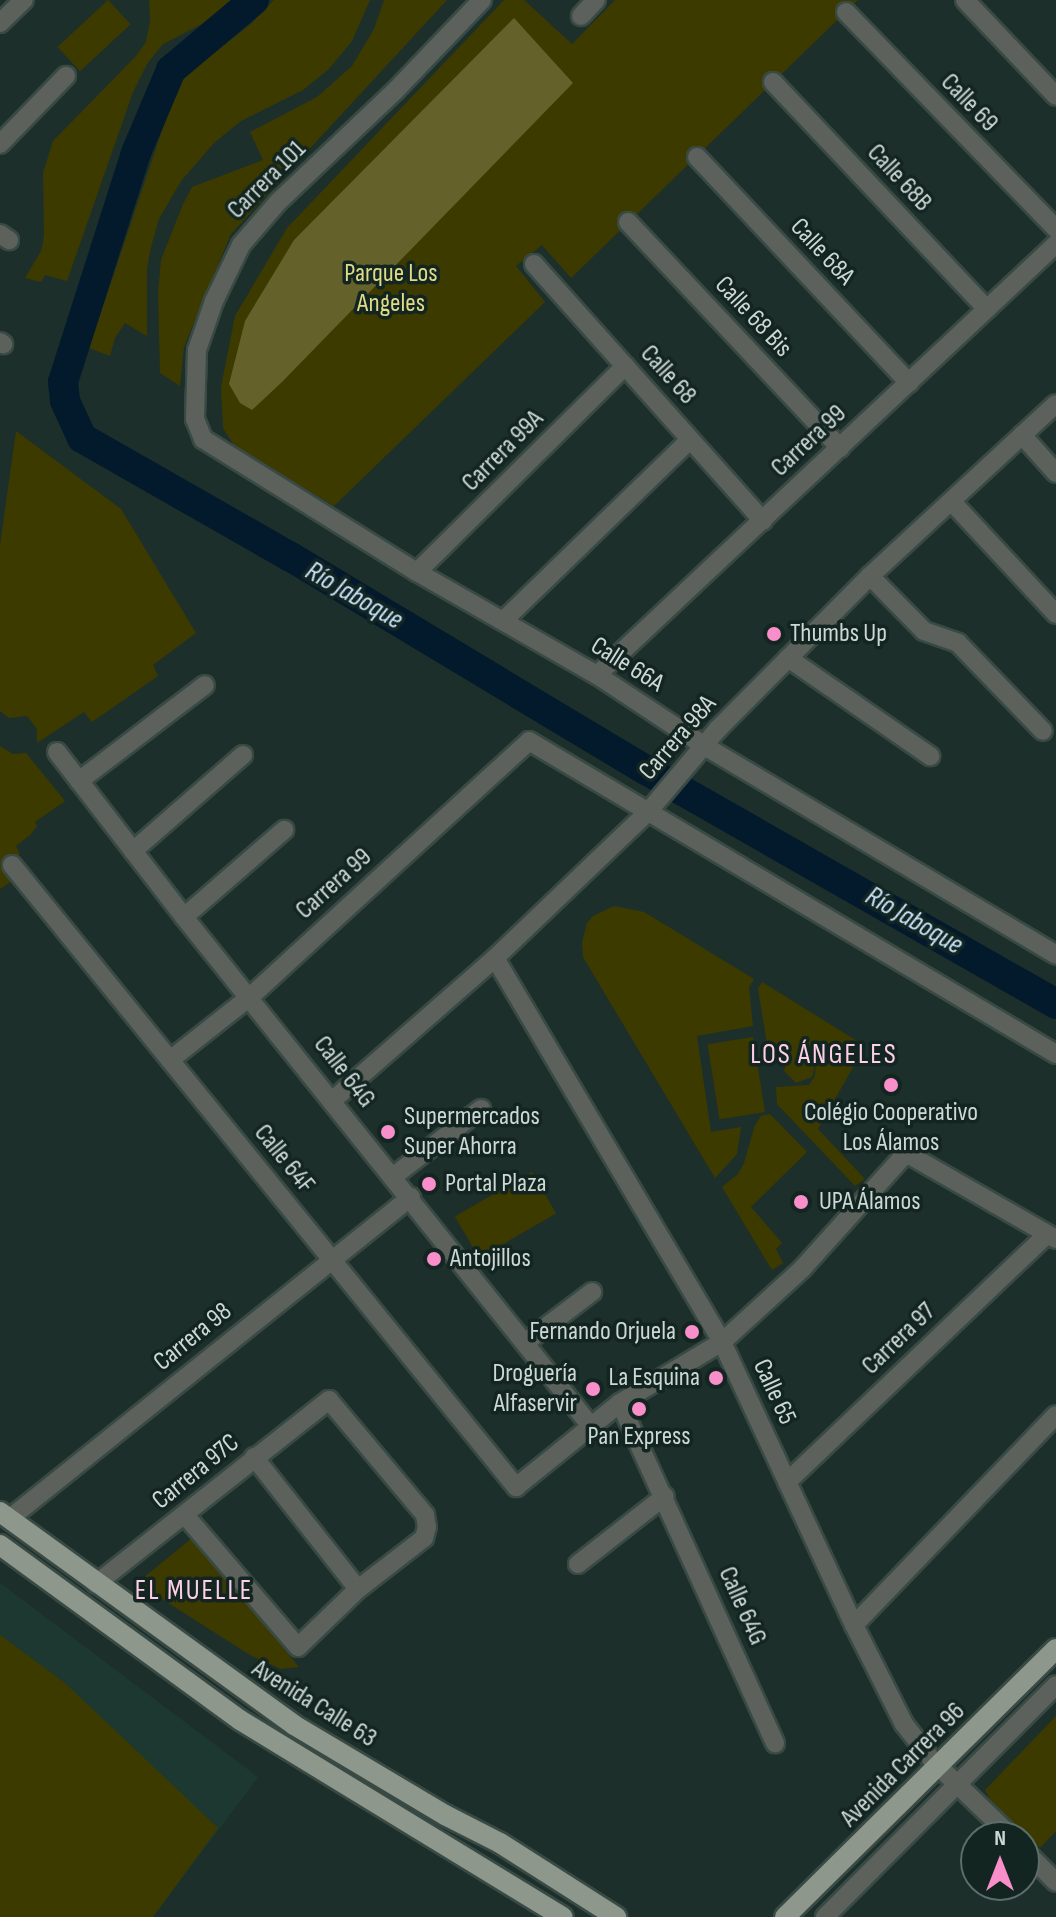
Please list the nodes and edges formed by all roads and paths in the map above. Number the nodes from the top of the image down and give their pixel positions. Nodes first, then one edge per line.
1 (24, 0) edge
2 (482, 0) edge
3 (596, 0) edge
4 (965, 0) edge
5 (846, 12) dead end
6 (581, 16) dead end
7 (0, 23) edge
8 (66, 76) dead end
9 (773, 82) dead end
10 (1056, 96) edge
11 (3, 133) edge
12 (697, 157) dead end
13 (628, 222) dead end
14 (1056, 229) edge
15 (1056, 244) edge
16 (534, 264) dead end
17 (987, 309) junction
18 (625, 366) junction
19 (909, 383) junction
20 (1056, 404) edge
21 (1022, 435) junction
22 (690, 440) junction
23 (210, 446) joint
24 (840, 448) junction
25 (1056, 473) edge
26 (952, 502) junction
27 (763, 521) junction
28 (417, 572) junction
29 (870, 576) junction
30 (1056, 614) edge
31 (503, 621) junction
32 (788, 658) junction
33 (597, 675) junction
34 (205, 685) dead end
35 (1043, 731) dead end
36 (700, 749) junction
37 (57, 752) dead end
38 (243, 755) dead end
39 (930, 756) dead end
40 (79, 781) junction
41 (648, 812) junction
42 (284, 830) dead end
43 (133, 851) junction
44 (12, 865) dead end
45 (184, 917) junction
46 (1056, 955) edge
47 (495, 958) junction
48 (251, 996) junction
49 (1056, 1054) edge
50 (170, 1060) junction
51 (333, 1100) junction
52 (481, 1109) dead end
53 (394, 1176) junction
54 (411, 1197) junction
55 (1052, 1236) edge
56 (331, 1259) junction
57 (592, 1292) dead end
58 (526, 1342) junction
59 (722, 1342) junction
60 (620, 1403) junction
61 (1056, 1415) edge
62 (590, 1425) junction
63 (254, 1457) junction
64 (787, 1482) junction
65 (665, 1496) junction
66 (5, 1515) edge
67 (185, 1515) junction
68 (0, 1545) edge
69 (578, 1564) dead end
70 (96, 1584) junction
71 (358, 1589) junction
72 (854, 1625) junction
73 (1056, 1649) edge
74 (1056, 1685) edge
75 (775, 1743) dead end
76 (940, 1766) junction
77 (958, 1785) junction
78 (995, 1821) edge
79 (1040, 1866) edge
80 (1056, 1882) edge
81 (608, 1911) edge
82 (785, 1916) edge
83 (563, 1917) edge
84 (628, 1917) edge
85 (825, 1917) edge

1 - 7 street
2 - 23 street, Carrera 101
3 - 6 street
4 - 10 street
5 - 14 street, Calle 69
8 - 11 street
9 - 17 street, Calle 68B
12 - 19 street, Calle 68A
13 - 24 street, Calle 68 Bis
15 - 17 street, Carrera 99
16 - 18 street, Calle 68
17 - 19 street, Carrera 99
18 - 22 street, Calle 68
18 - 28 street, Carrera 99A
19 - 24 street, Carrera 99
20 - 21 street, Carrera 98A
21 - 25 street
21 - 26 street, Carrera 98A
22 - 27 street, Calle 68
22 - 31 street
23 - 28 street, Calle 66A
24 - 27 street, Carrera 99
26 - 29 street, Carrera 98A
26 - 30 street
27 - 33 street, Carrera 99
28 - 31 street, Calle 66A
29 - 32 street, Carrera 98A
29 - 35 street
31 - 33 street, Calle 66A
32 - 36 street, Carrera 98A
32 - 39 street
33 - 36 street, Calle 66A
34 - 40 street
36 - 41 street, Carrera 98A
36 - 46 street, Calle 66A
37 - 40 street, Calle 64G
38 - 43 street
40 - 43 street, Calle 64G
41 - 47 street, Carrera 98A
41 - 48 street, Carrera 99
41 - 49 street
42 - 45 street
43 - 45 street, Calle 64G
44 - 50 street, Calle 64F
45 - 48 street, Calle 64G
47 - 51 street, Carrera 98A
47 - 59 street, Calle 65
48 - 50 street, Carrera 99
48 - 51 street, Calle 64G
50 - 56 street, Calle 64F
51 - 53 street, Calle 64G
52 - 53 street
53 - 54 street, Calle 64G
54 - 56 street, Carrera 98
54 - 58 street, Calle 64G
55 - 59 street
55 - 64 street, Carrera 97
56 - 62 street, Calle 64F
56 - 66 street, Carrera 98
57 - 58 street
58 - 62 street, Calle 64G
59 - 60 street
59 - 64 street, Calle 65
60 - 62 street
60 - 65 street, Calle 64G
61 - 72 street
63 - 67 street, Carrera 97C
63 - 71 street
63 - 71 street, Carrera 97C
64 - 72 street, Calle 65
65 - 69 street
65 - 75 street, Calle 64G
66 - 70 main road, Avenida Calle 63
67 - 70 street, Carrera 97C
67 - 71 street
68 - 83 main road, Avenida Calle 63
70 - 81 main road, Avenida Calle 63
72 - 76 street, Calle 65
73 - 76 main road, Avenida Carrera 96
74 - 77 street, Avenida Carrera 96
76 - 77 street, Calle 65
76 - 82 main road, Avenida Carrera 96
77 - 78 street, Calle 65
77 - 85 street, Avenida Carrera 96
79 - 80 street
81 - 84 main road, Avenida Calle 63

